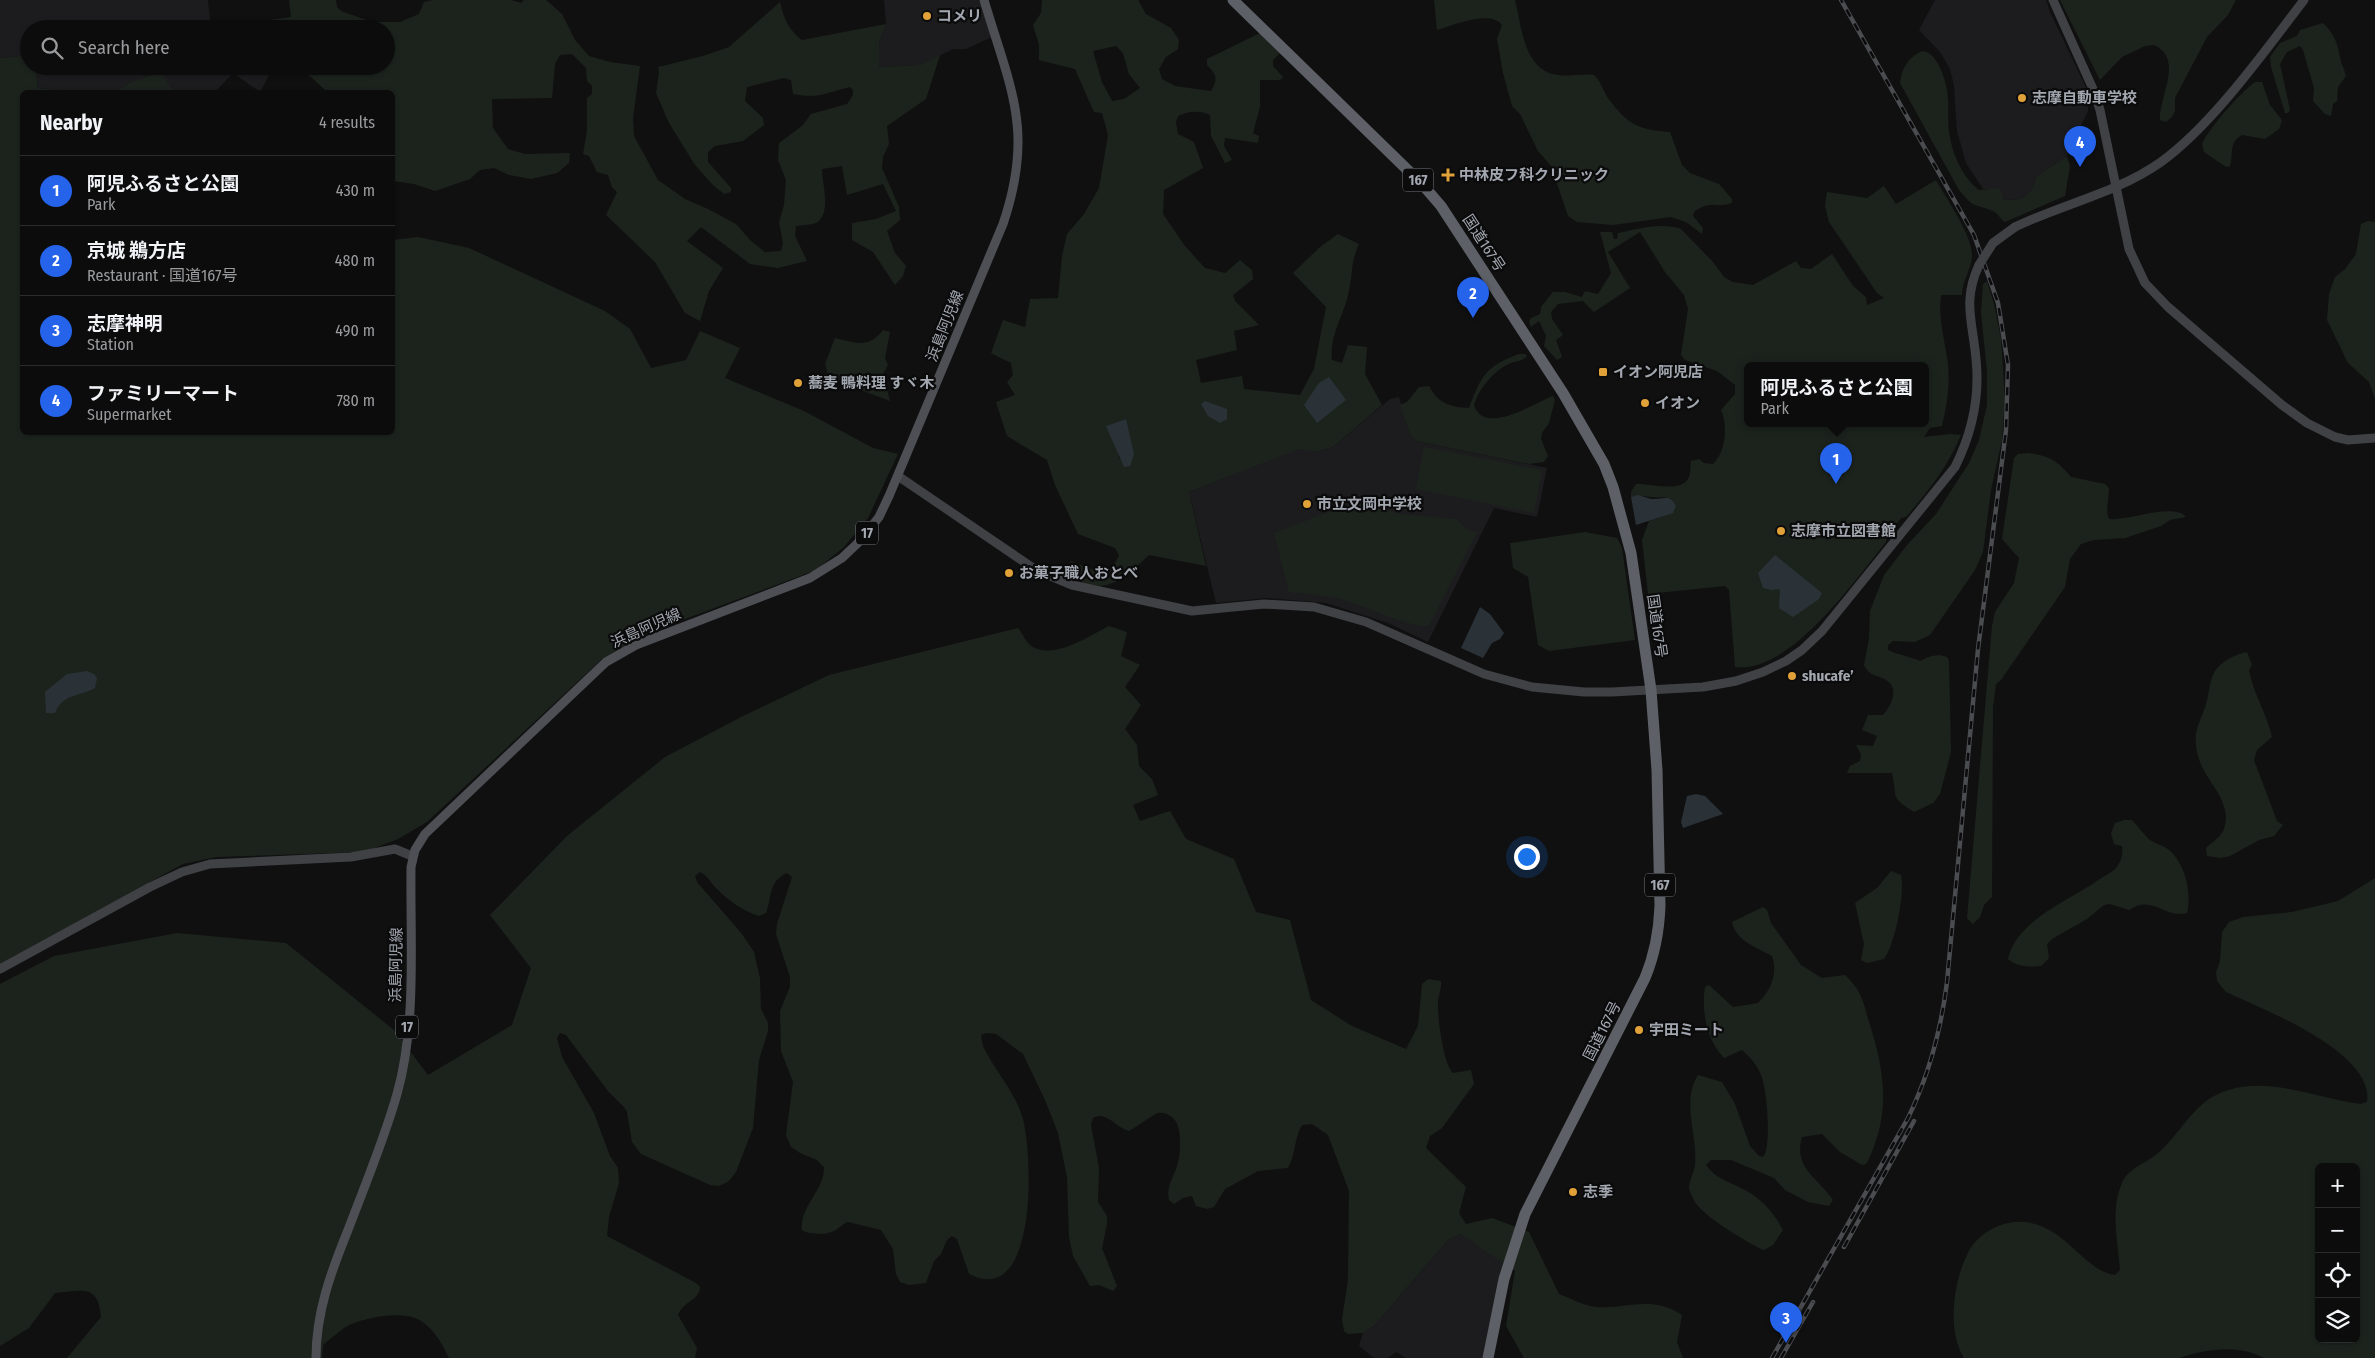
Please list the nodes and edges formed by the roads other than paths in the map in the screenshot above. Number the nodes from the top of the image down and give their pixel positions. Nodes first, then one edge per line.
1 (984, 0) edge
2 (1234, 0) edge
3 (2053, 0) edge
4 (2304, 0) edge
5 (2114, 188) junction
6 (2375, 438) edge
7 (898, 476) junction
8 (1651, 690) junction
9 (412, 856) junction
10 (0, 969) edge
11 (316, 1358) edge
12 (1488, 1358) edge

1 - 7 main road, 浜島阿児線 / 17
2 - 8 highway, 国道167号 / 167
3 - 5 street
4 - 5 street
5 - 6 street
5 - 8 street, bridge
7 - 8 street
7 - 9 main road, 浜島阿児線 / 17
8 - 12 highway, 国道167号 / 167
9 - 10 street
9 - 11 main road, 浜島阿児線 / 17

